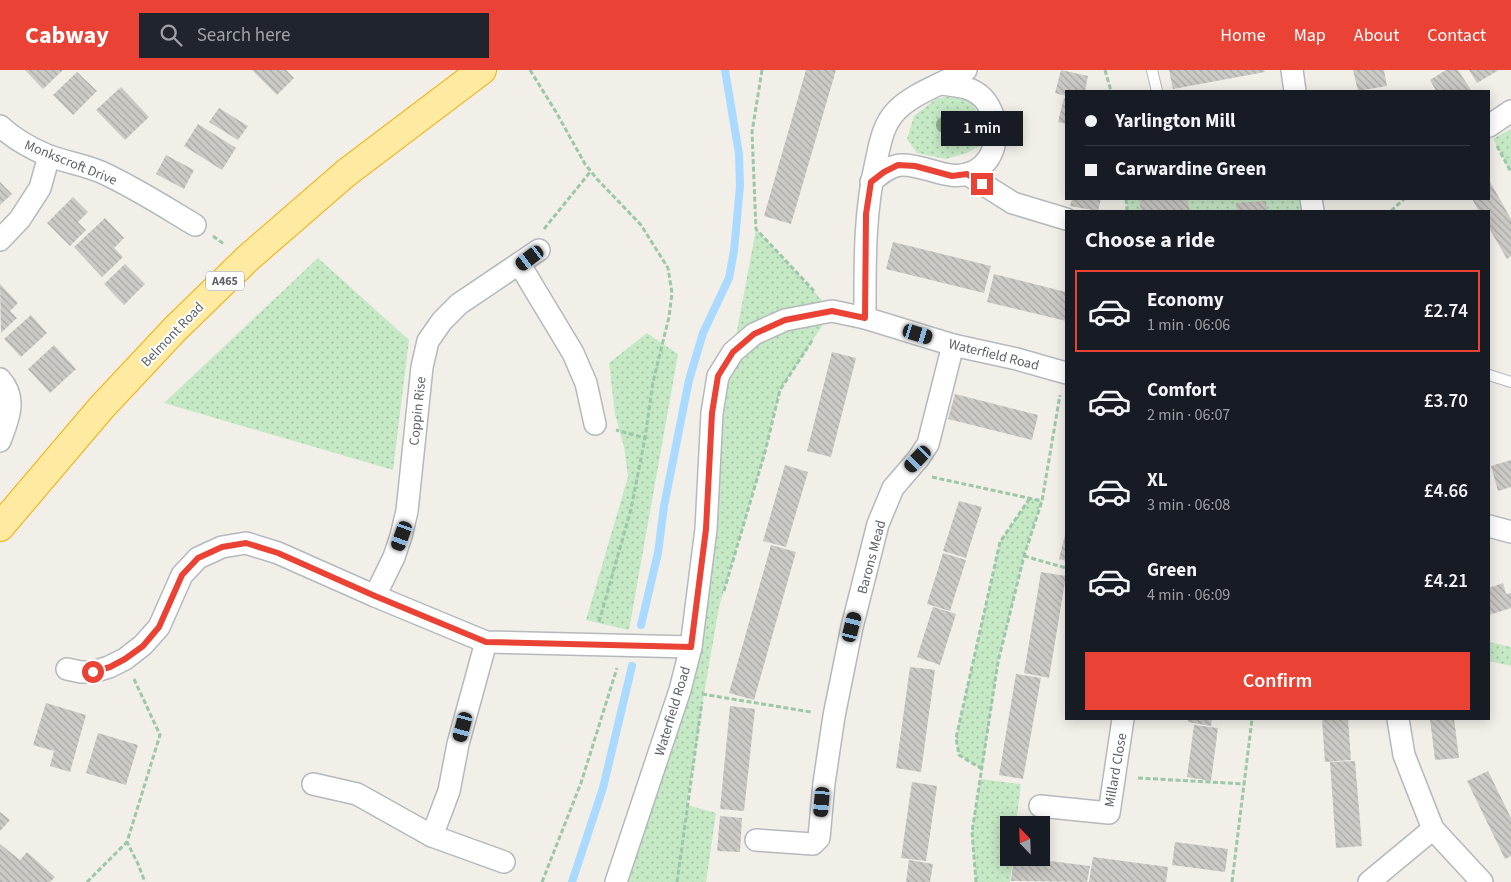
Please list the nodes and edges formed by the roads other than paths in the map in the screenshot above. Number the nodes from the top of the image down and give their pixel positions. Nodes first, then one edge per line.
1 (482, 70) edge
2 (966, 70) edge
3 (1152, 70) edge
4 (941, 84) junction
5 (1157, 90) edge
6 (1511, 111) edge
7 (0, 126) edge
8 (1491, 132) edge
9 (49, 156) junction
10 (967, 174) junction
11 (871, 182) junction
12 (1065, 219) edge
13 (195, 225) road end
14 (0, 240) edge
15 (539, 250) road end
16 (520, 265) junction
17 (865, 318) junction
18 (953, 345) junction
19 (1065, 373) edge
20 (1490, 375) edge
21 (0, 379) edge
22 (1511, 382) edge
23 (595, 424) road end
24 (0, 441) edge
25 (1490, 526) edge
26 (0, 527) edge
27 (1511, 532) edge
28 (375, 596) junction
29 (486, 642) junction
30 (691, 647) junction
31 (67, 669) dead end
32 (1123, 720) edge
33 (1398, 720) edge
34 (314, 784) dead end
35 (1040, 806) dead end
36 (1433, 829) junction
37 (432, 836) junction
38 (756, 840) dead end
39 (504, 862) dead end
40 (616, 882) edge
41 (1369, 882) edge
42 (1482, 882) edge

1 - 26 highway, Belmont Road / A465
2 - 4 street
3 - 5 lane
4 - 10 street
4 - 11 street
6 - 8 street
7 - 9 street, Monkscroft Drive
9 - 13 street, Monkscroft Drive
9 - 14 street
10 - 11 street
10 - 12 street
11 - 17 street
15 - 16 street, Coppin Rise
16 - 23 street
16 - 28 street, Coppin Rise
17 - 18 street, Waterfield Road
17 - 30 street, Waterfield Road
18 - 19 street, Waterfield Road
18 - 38 street, Barons Mead
20 - 22 lane
21 - 24 street
25 - 27 street
28 - 29 street
28 - 31 street
29 - 30 street
29 - 37 street
30 - 40 street, Waterfield Road
32 - 35 street, Millard Close
33 - 36 street
34 - 37 street
36 - 41 street
36 - 42 street
37 - 39 street

